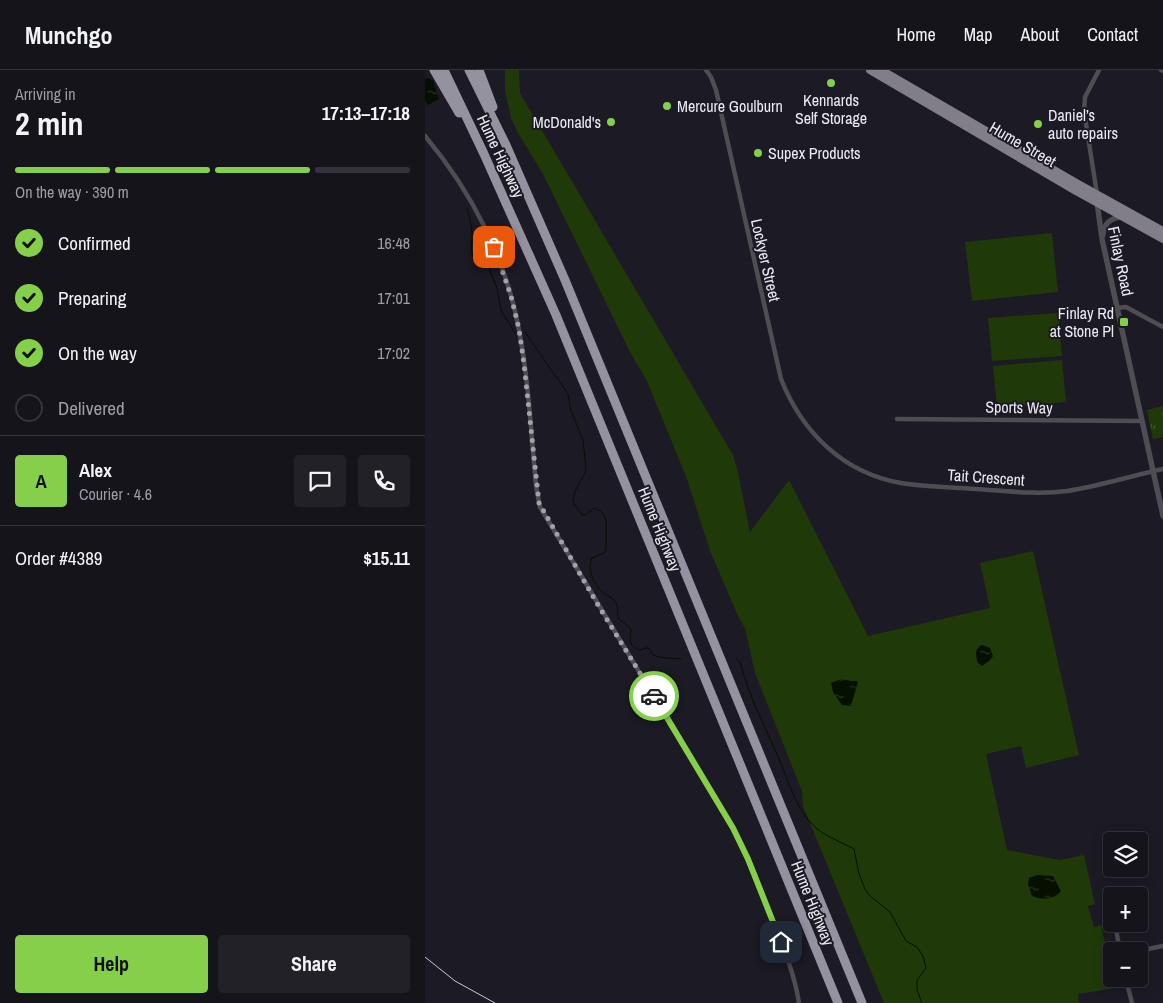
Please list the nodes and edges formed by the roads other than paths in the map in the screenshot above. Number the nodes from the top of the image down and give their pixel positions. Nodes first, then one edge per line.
1 (434, 70) edge
2 (444, 70) edge
3 (469, 70) edge
4 (479, 70) edge
5 (706, 70) edge
6 (870, 70) edge
7 (881, 70) edge
8 (1099, 70) edge
9 (425, 136) edge
10 (506, 145) junction
11 (485, 154) junction
12 (1097, 199) junction
13 (1125, 218) junction
14 (1163, 231) edge
15 (1102, 239) junction
16 (1163, 239) edge
17 (1117, 308) junction
18 (1163, 327) edge
19 (897, 419) dead end
20 (1141, 421) junction
21 (825, 446) joint
22 (1163, 469) edge
23 (1153, 471) junction
24 (1163, 516) edge
25 (1163, 946) edge
26 (1148, 949) edge
27 (1128, 987) edge
28 (799, 1003) edge
29 (838, 1003) edge
30 (862, 1003) edge
31 (1132, 1003) edge

1 - 11 highway
2 - 11 highway, Hume Highway
3 - 10 highway, Hume Highway
4 - 10 highway
5 - 21 street, Lockyer Street
6 - 12 main road, Hume Street
7 - 12 main road, Hume Street
8 - 12 street, Finlay Road
9 - 28 street
10 - 30 highway, Hume Highway
11 - 29 highway, Hume Highway
12 - 13 main road, Hume Street
12 - 14 main road, Hume Street
12 - 15 street, Finlay Road
13 - 15 street
13 - 16 main road, Hume Street
15 - 17 street, Finlay Road
17 - 18 street
17 - 20 street, Finlay Road
19 - 20 street, Sports Way
20 - 23 street, Finlay Road
21 - 23 street, Tait Crescent
22 - 23 street, Tait Crescent
23 - 24 street, Finlay Road
25 - 26 street
27 - 31 street

